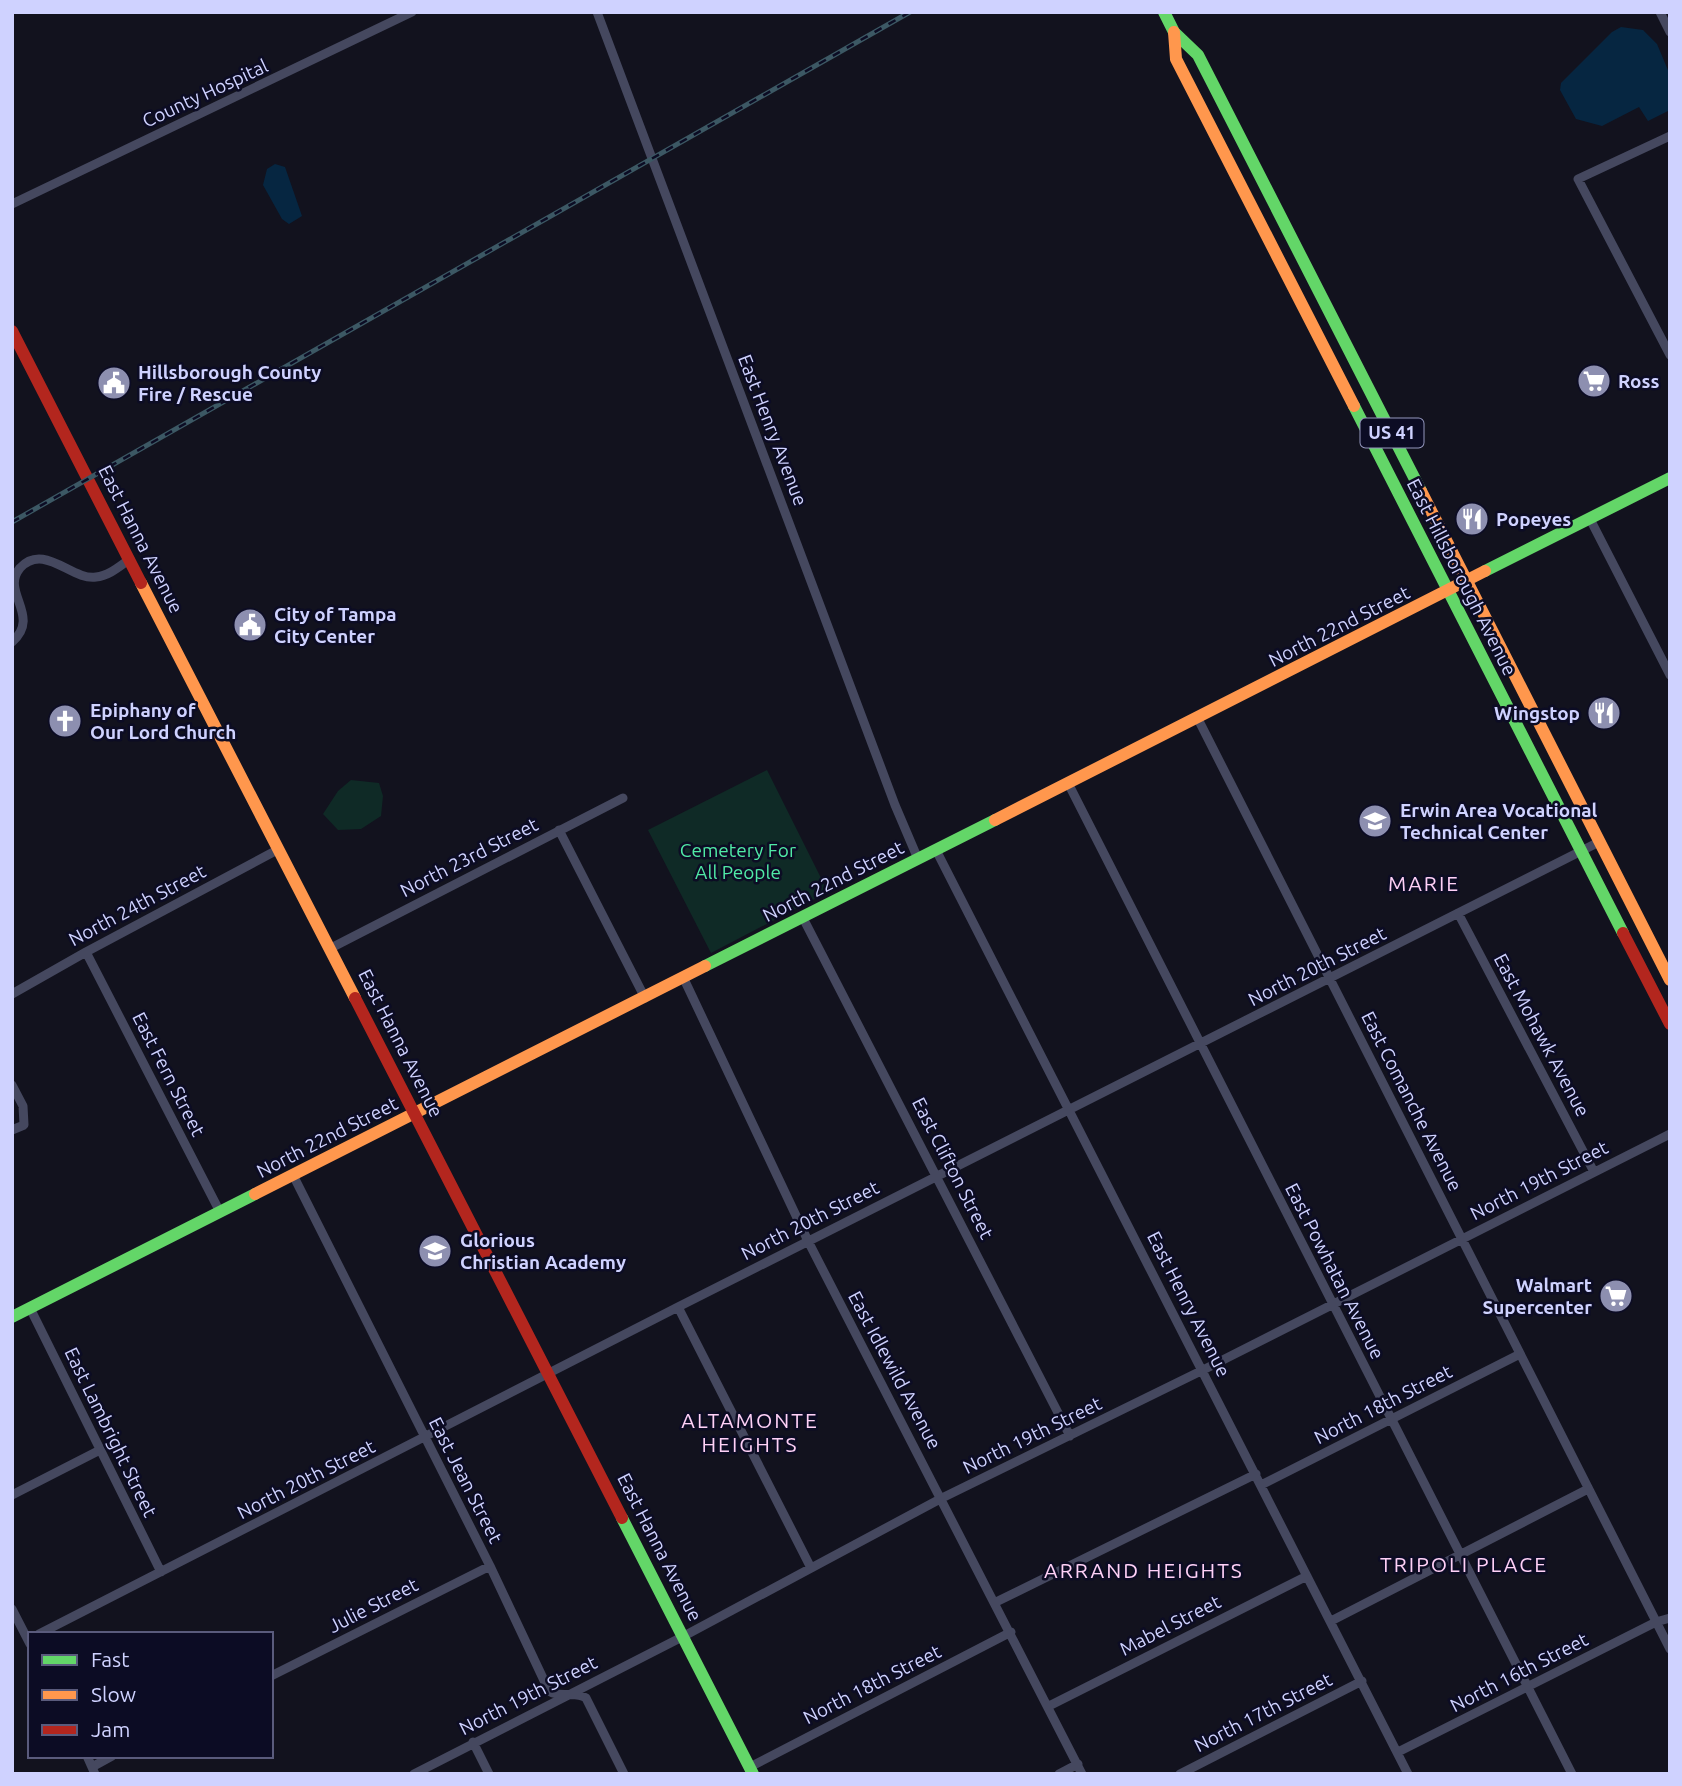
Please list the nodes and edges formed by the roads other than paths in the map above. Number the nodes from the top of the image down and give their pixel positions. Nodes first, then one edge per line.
1 (412, 12) edge
2 (597, 12) edge
3 (1164, 12) edge
4 (1660, 12) edge
5 (1174, 32) junction
6 (1670, 32) edge
7 (1670, 136) edge
8 (12, 204) edge
9 (12, 331) edge
10 (1670, 355) edge
11 (1670, 478) edge
12 (1590, 519) junction
13 (130, 559) junction
14 (1467, 581) junction
15 (1449, 592) junction
16 (12, 642) edge
17 (1670, 675) edge
18 (1198, 719) junction
19 (1068, 783) junction
20 (623, 798) dead end
21 (559, 830) junction
22 (1599, 842) junction
23 (279, 849) junction
24 (936, 850) junction
25 (1580, 853) junction
26 (918, 859) junction
27 (1458, 913) junction
28 (803, 918) junction
29 (331, 948) junction
30 (86, 952) junction
31 (684, 979) junction
32 (1329, 979) junction
33 (1670, 980) edge
34 (12, 994) edge
35 (645, 998) junction
36 (1670, 1024) edge
37 (1199, 1045) junction
38 (12, 1085) edge
39 (1070, 1110) junction
40 (415, 1113) junction
41 (12, 1130) edge
42 (1670, 1134) edge
43 (1594, 1172) junction
44 (293, 1175) junction
45 (937, 1176) junction
46 (220, 1212) junction
47 (1462, 1238) junction
48 (808, 1241) junction
49 (1333, 1304) junction
50 (678, 1307) junction
51 (30, 1308) junction
52 (12, 1317) edge
53 (1520, 1354) junction
54 (1203, 1370) junction
55 (548, 1373) junction
56 (1392, 1419) junction
57 (1070, 1436) junction
58 (425, 1438) junction
59 (100, 1450) junction
60 (1256, 1474) junction
61 (1261, 1485) junction
62 (1588, 1489) junction
63 (12, 1495) edge
64 (942, 1498) junction
65 (1461, 1554) junction
66 (490, 1566) junction
67 (811, 1568) junction
68 (161, 1572) junction
69 (1307, 1576) junction
70 (996, 1602) junction
71 (12, 1609) edge
72 (1670, 1618) edge
73 (1331, 1620) junction
74 (1656, 1622) junction
75 (43, 1632) edge
76 (1011, 1632) junction
77 (684, 1636) junction
78 (28, 1639) edge
79 (1670, 1649) edge
80 (273, 1675) edge
81 (1362, 1681) junction
82 (1528, 1687) junction
83 (567, 1695) junction
84 (1049, 1706) junction
85 (473, 1742) junction
86 (1398, 1752) junction
87 (109, 1758) edge
88 (1077, 1764) junction
89 (94, 1770) edge
90 (752, 1770) edge
91 (414, 1774) edge
92 (489, 1774) edge
93 (624, 1774) edge
94 (1059, 1774) edge
95 (1082, 1774) edge
96 (1180, 1774) edge
97 (1408, 1774) edge
98 (1572, 1774) edge

1 - 8 street, County Hospital
2 - 26 street, East Henry Avenue
3 - 5 street, East Hillsborough Avenue / US 41
4 - 6 street
5 - 14 street, East Hillsborough Avenue / US 41
5 - 15 street, East Hillsborough Avenue / US 41
7 - 10 street
9 - 13 street, East Hanna Avenue
11 - 12 street, North 22nd Street
12 - 14 street, North 22nd Street
12 - 17 street
13 - 16 street
13 - 23 street, East Hanna Avenue
14 - 15 street, North 22nd Street
14 - 22 street, East Hillsborough Avenue / US 41
15 - 18 street, North 22nd Street
15 - 25 street, East Hillsborough Avenue / US 41
18 - 19 street, North 22nd Street
18 - 32 street, East Comanche Avenue
19 - 24 street, North 22nd Street
19 - 37 street, East Powhatan Avenue
20 - 21 street, North 23rd Street
21 - 29 street, North 23rd Street
21 - 35 street
22 - 25 street, North 20th Street
22 - 33 street, East Hillsborough Avenue / US 41
23 - 29 street, East Hanna Avenue
23 - 30 street, North 24th Street
24 - 26 street, North 22nd Street
24 - 39 street, East Henry Avenue
25 - 27 street, North 20th Street
25 - 36 street, East Hillsborough Avenue / US 41
26 - 28 street, North 22nd Street
27 - 32 street, North 20th Street
27 - 43 street, East Mohawk Avenue
28 - 31 street, North 22nd Street
28 - 45 street, East Clifton Street
29 - 40 street, East Hanna Avenue
30 - 34 street, North 24th Street
30 - 46 street, East Fern Street
31 - 35 street, North 22nd Street
31 - 48 street, East Idlewild Avenue
32 - 37 street, North 20th Street
32 - 47 street, East Comanche Avenue
35 - 40 street, North 22nd Street
37 - 39 street, North 20th Street
37 - 49 street, East Powhatan Avenue
38 - 41 street
39 - 45 street, North 20th Street
39 - 54 street, East Henry Avenue
40 - 44 street, North 22nd Street
40 - 55 street, East Hanna Avenue
42 - 43 street, North 19th Street
43 - 47 street, North 19th Street
44 - 46 street, North 22nd Street
44 - 58 street, East Jean Street
45 - 48 street, North 20th Street
45 - 57 street, East Clifton Street
46 - 51 street, North 22nd Street
47 - 49 street, North 19th Street
47 - 53 street, East Comanche Avenue
48 - 50 street, North 20th Street
48 - 64 street, East Idlewild Avenue
49 - 54 street, North 19th Street
49 - 56 street, East Powhatan Avenue
50 - 55 street, North 20th Street
50 - 67 street
51 - 52 street, North 22nd Street
51 - 59 street, East Lambright Street
53 - 56 street, North 18th Street
53 - 62 street, East Comanche Avenue
54 - 57 street, North 19th Street
54 - 60 street, East Henry Avenue
55 - 58 street, North 20th Street
55 - 77 street, East Hanna Avenue
56 - 61 street, North 18th Street
56 - 65 street, East Powhatan Avenue
57 - 64 street, North 19th Street
58 - 66 street, East Jean Street
58 - 68 street, North 20th Street
59 - 63 street
59 - 68 street, East Lambright Street
60 - 61 street, East Henry Avenue
60 - 70 street
61 - 69 street, East Henry Avenue
62 - 65 street
62 - 74 street, East Comanche Avenue
64 - 67 street, North 19th Street
64 - 70 street, East Idlewild Avenue
65 - 73 street
65 - 82 street, East Powhatan Avenue
66 - 80 street, Julie Street
66 - 83 street, East Jean Street
67 - 77 street, North 19th Street
68 - 75 street, North 20th Street
69 - 73 street, East Henry Avenue
69 - 84 street, Mabel Street
70 - 76 street, East Idlewild Avenue
71 - 78 street
72 - 74 street, North 16th Street
73 - 81 street, East Henry Avenue
74 - 79 street, East Comanche Avenue
74 - 82 street, North 16th Street
76 - 84 street, East Idlewild Avenue
76 - 90 street, North 18th Street
77 - 83 street, North 19th Street
77 - 90 street, East Hanna Avenue
81 - 86 street, East Henry Avenue
81 - 96 street, North 17th Street
82 - 86 street, North 16th Street
82 - 98 street, East Powhatan Avenue
83 - 85 street, North 19th Street
83 - 93 street, East Jean Street
84 - 88 street, East Idlewild Avenue
85 - 91 street, North 19th Street
85 - 92 street
86 - 97 street, East Henry Avenue
87 - 89 street
88 - 94 street
88 - 95 street, East Idlewild Avenue

